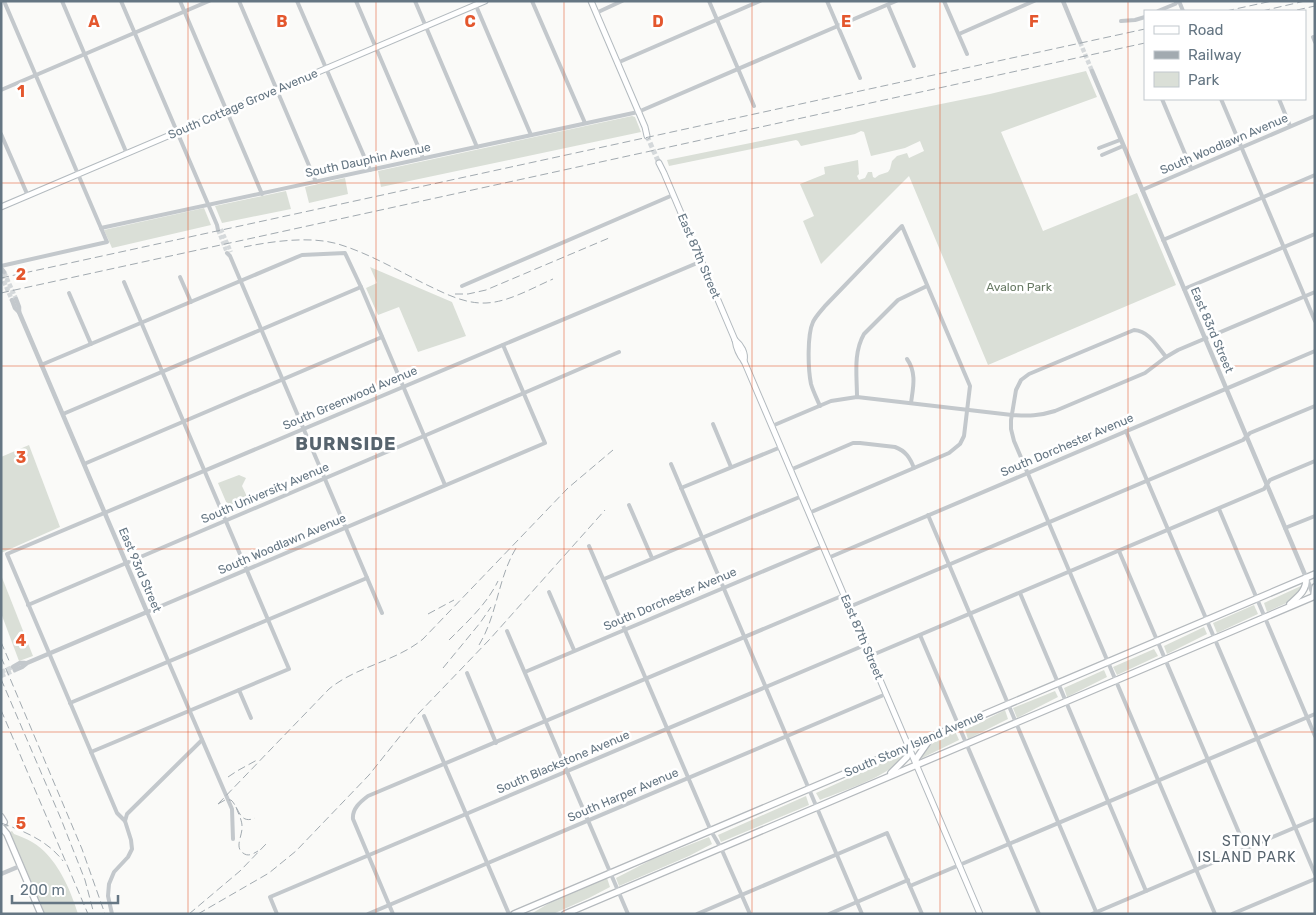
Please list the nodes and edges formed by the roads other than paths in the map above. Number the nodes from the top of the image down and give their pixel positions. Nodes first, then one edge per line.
1 (4, 1) edge
2 (62, 1) edge
3 (121, 1) edge
4 (180, 1) edge
5 (209, 1) edge
6 (238, 1) edge
7 (297, 1) edge
8 (356, 1) edge
9 (415, 1) edge
10 (485, 1) edge
11 (532, 1) edge
12 (591, 1) edge
13 (622, 1) edge
14 (709, 1) edge
15 (760, 1) edge
16 (827, 1) edge
17 (896, 1) edge
18 (944, 1) edge
19 (1034, 1) edge
20 (1063, 1) edge
21 (1179, 1) edge
22 (475, 3) edge
23 (888, 4) junction
24 (1160, 10) edge
25 (185, 12) junction
26 (596, 12) junction
27 (1144, 17) edge
28 (717, 20) junction
29 (1121, 21) dead end
30 (426, 26) junction
31 (838, 26) junction
32 (134, 33) junction
33 (959, 34) junction
34 (1313, 36) dead end
35 (1080, 42) tunnel mouth
36 (1315, 42) edge
37 (376, 48) junction
38 (85, 54) junction
39 (968, 54) dead end
40 (617, 63) junction
41 (914, 66) dead end
42 (326, 69) junction
43 (738, 69) junction
44 (1092, 71) tunnel mouth
45 (35, 75) junction
46 (860, 78) dead end
47 (1, 90) edge
48 (277, 90) junction
49 (1162, 100) edge
50 (1220, 100) edge
51 (1279, 100) edge
52 (754, 106) dead end
53 (227, 112) junction
54 (638, 112) junction
55 (1315, 116) edge
56 (584, 123) junction
57 (1290, 126) junction
58 (177, 132) junction
59 (1, 134) edge
60 (531, 135) junction
61 (649, 136) tunnel mouth
62 (1120, 140) junction
63 (1123, 146) junction
64 (477, 147) junction
65 (1241, 147) junction
66 (1099, 148) dead end
67 (127, 154) junction
68 (1102, 155) dead end
69 (423, 158) junction
70 (660, 163) tunnel mouth
71 (1191, 168) junction
72 (370, 170) junction
73 (78, 174) junction
74 (1315, 175) edge
75 (316, 182) junction
76 (1142, 190) junction
77 (262, 194) junction
78 (674, 195) junction
79 (28, 196) junction
80 (1262, 198) junction
81 (208, 205) junction
82 (1, 207) edge
83 (101, 228) junction
84 (218, 228) tunnel mouth
85 (1315, 234) edge
86 (1163, 240) junction
87 (1283, 247) junction
88 (230, 254) tunnel mouth
89 (702, 261) junction
90 (2, 268) edge
91 (180, 277) dead end
92 (241, 281) junction
93 (124, 282) dead end
94 (462, 286) dead end
95 (927, 286) junction
96 (362, 288) junction
97 (1184, 289) junction
98 (1315, 292) edge
99 (70, 293) dead end
100 (1304, 296) junction
101 (14, 299) tunnel mouth
102 (191, 302) junction
103 (1315, 322) edge
104 (142, 323) junction
105 (262, 330) junction
106 (382, 337) junction
107 (1205, 338) junction
108 (91, 344) junction
109 (503, 345) junction
110 (1315, 351) edge
111 (619, 352) dead end
112 (1166, 357) junction
113 (907, 360) dead end
114 (41, 365) junction
115 (162, 372) junction
116 (283, 380) junction
117 (403, 387) junction
118 (1226, 388) junction
119 (523, 394) junction
120 (857, 397) junction
121 (911, 403) junction
122 (820, 406) junction
123 (1315, 406) edge
124 (967, 410) junction
125 (62, 414) junction
126 (1012, 415) junction
127 (184, 422) junction
128 (713, 424) dead end
129 (772, 426) junction
130 (304, 429) junction
131 (1126, 431) junction
132 (424, 436) junction
133 (1246, 437) junction
134 (781, 447) junction
135 (1315, 460) edge
136 (84, 464) junction
137 (671, 464) dead end
138 (731, 467) junction
139 (914, 468) junction
140 (790, 470) junction
141 (204, 471) junction
142 (1027, 473) junction
143 (325, 479) junction
144 (1148, 480) junction
145 (1267, 484) junction
146 (445, 485) junction
147 (681, 488) junction
148 (802, 496) junction
149 (629, 505) dead end
150 (1219, 509) junction
151 (105, 513) junction
152 (809, 513) junction
153 (928, 515) junction
154 (1315, 516) edge
155 (226, 520) junction
156 (1048, 522) junction
157 (346, 528) junction
158 (1285, 528) junction
159 (1169, 530) junction
160 (702, 537) junction
161 (589, 546) dead end
162 (823, 546) junction
163 (1119, 551) junction
164 (652, 558) junction
165 (828, 558) junction
166 (126, 563) junction
167 (949, 565) junction
168 (247, 570) junction
169 (1069, 572) junction
170 (1315, 574) edge
171 (367, 578) junction
172 (1306, 578) junction
173 (604, 579) junction
174 (724, 587) junction
175 (1315, 587) edge
176 (549, 592) dead end
177 (1020, 593) junction
178 (844, 595) junction
179 (1315, 596) edge
180 (1257, 599) junction
181 (28, 604) junction
182 (849, 607) junction
183 (1287, 608) junction
184 (147, 612) junction
185 (382, 613) dead end
186 (970, 614) junction
187 (1265, 617) junction
188 (268, 620) junction
189 (1207, 620) junction
190 (625, 629) junction
191 (507, 630) dead end
192 (920, 635) junction
193 (745, 637) junction
194 (1215, 638) junction
195 (1157, 641) junction
196 (865, 645) junction
197 (574, 650) junction
198 (49, 653) junction
199 (870, 656) junction
200 (1165, 660) junction
201 (168, 662) junction
202 (1108, 663) junction
203 (14, 668) tunnel mouth
204 (525, 672) junction
205 (467, 673) dead end
206 (646, 679) junction
207 (1115, 680) junction
208 (1058, 683) junction
209 (766, 687) junction
210 (239, 690) junction
211 (886, 694) junction
212 (1066, 701) junction
213 (70, 703) junction
214 (1008, 704) junction
215 (189, 711) junction
216 (1315, 714) edge
217 (424, 716) dead end
218 (1307, 717) junction
219 (251, 718) dead end
220 (546, 722) junction
221 (1016, 723) junction
222 (959, 726) junction
223 (667, 728) junction
224 (787, 736) junction
225 (1315, 736) edge
226 (930, 738) junction
227 (1258, 739) junction
228 (202, 740) junction
229 (496, 743) junction
230 (966, 744) junction
231 (909, 747) junction
232 (91, 752) junction
233 (1208, 759) junction
234 (445, 764) junction
235 (916, 764) junction
236 (567, 771) junction
237 (889, 776) junction
238 (688, 778) junction
239 (1158, 781) junction
240 (809, 788) junction
241 (1109, 802) junction
242 (817, 806) junction
243 (466, 814) junction
244 (1315, 819) edge
245 (588, 820) junction
246 (125, 821) junction
247 (1059, 823) junction
248 (4, 826) tunnel mouth
249 (1295, 828) junction
250 (711, 830) junction
251 (233, 839) dead end
252 (1009, 844) junction
253 (721, 848) junction
254 (1246, 848) junction
255 (837, 854) junction
256 (368, 855) junction
257 (487, 863) junction
258 (959, 865) junction
259 (20, 866) junction
260 (1196, 870) junction
261 (610, 873) junction
262 (1, 874) edge
263 (1315, 874) edge
264 (1315, 879) edge
265 (908, 880) junction
266 (910, 886) junction
267 (1146, 890) junction
268 (618, 891) junction
269 (742, 895) junction
270 (857, 902) junction
271 (390, 904) junction
272 (535, 905) junction
273 (1095, 913) edge
274 (41, 914) edge
275 (112, 914) edge
276 (277, 914) edge
277 (368, 914) edge
278 (393, 914) edge
279 (509, 914) edge
280 (514, 914) edge
281 (526, 914) edge
282 (565, 914) edge
283 (628, 914) edge
284 (697, 914) edge
285 (750, 914) edge
286 (829, 914) edge
287 (862, 914) edge
288 (922, 914) edge
289 (980, 914) edge
290 (1039, 914) edge
291 (1215, 914) edge
292 (1232, 914) edge

1 - 45 street
2 - 38 street
3 - 32 street
4 - 25 street
5 - 25 street
6 - 48 street
7 - 42 street
8 - 37 street
9 - 30 street
10 - 22 main road, South Cottage Grove Avenue
11 - 56 street
12 - 26 main road
13 - 26 street
14 - 28 street
15 - 28 street
16 - 31 street
17 - 23 street, South Dauphin Avenue
18 - 33 street
19 - 33 street
20 - 35 street
21 - 24 street
22 - 30 main road, South Cottage Grove Avenue
22 - 60 street
23 - 31 street, South Dauphin Avenue
23 - 41 street
25 - 32 street
25 - 53 street
26 - 40 main road
27 - 29 street
28 - 40 street
28 - 43 street
30 - 37 main road, South Cottage Grove Avenue
30 - 64 street
31 - 43 street, South Dauphin Avenue
31 - 46 street
32 - 38 street
32 - 58 street
33 - 39 street
34 - 36 street
37 - 42 main road, South Cottage Grove Avenue
37 - 69 street
38 - 45 street
38 - 67 street
40 - 54 main road
42 - 48 main road, South Cottage Grove Avenue
42 - 72 street
43 - 52 street
43 - 54 street, South Dauphin Avenue
44 - 62 street, East 83rd Street
45 - 47 street
45 - 73 street
48 - 53 main road, South Cottage Grove Avenue
48 - 75 street
49 - 71 street
50 - 65 street
51 - 57 street
53 - 58 main road, South Cottage Grove Avenue
53 - 77 street
54 - 56 street, South Dauphin Avenue
54 - 61 main road
55 - 57 street, South Woodlawn Avenue
56 - 60 street, South Dauphin Avenue
57 - 65 street, South Woodlawn Avenue
58 - 67 main road, South Cottage Grove Avenue
58 - 81 street
59 - 79 street
60 - 64 street, South Dauphin Avenue
62 - 63 street, East 83rd Street
62 - 66 street
63 - 68 street
63 - 76 street, East 83rd Street
64 - 69 street, South Dauphin Avenue
65 - 71 street, South Woodlawn Avenue
65 - 80 street
67 - 73 main road, South Cottage Grove Avenue
69 - 72 street, South Dauphin Avenue
70 - 78 main road, East 87th Street
71 - 76 street, South Woodlawn Avenue
72 - 75 street, South Dauphin Avenue
73 - 79 main road, South Cottage Grove Avenue
73 - 83 street
74 - 80 street
75 - 77 street, South Dauphin Avenue
76 - 86 street, East 83rd Street
77 - 81 street, South Dauphin Avenue
78 - 89 main road, East 87th Street
78 - 94 street
79 - 82 main road, South Cottage Grove Avenue
80 - 86 street
80 - 87 street
81 - 83 street, South Dauphin Avenue
81 - 84 street
83 - 90 street
85 - 87 street
86 - 97 street, East 83rd Street
87 - 97 street
87 - 100 street
88 - 92 street
89 - 109 street, South Greenwood Avenue
89 - 129 main road, East 87th Street
91 - 102 street
92 - 96 street
92 - 102 street
92 - 105 street
93 - 104 street
95 - 120 street
95 - 122 street
95 - 124 street
96 - 105 street
96 - 106 street
97 - 107 street, East 83rd Street
98 - 100 street
99 - 108 street
100 - 103 street
100 - 107 street
101 - 114 street, East 93rd Street
102 - 104 street
104 - 108 street
104 - 115 street
105 - 115 street
105 - 116 street
106 - 116 street
106 - 117 street
107 - 112 street
107 - 118 street, East 83rd Street
108 - 114 street
109 - 117 street, South Greenwood Avenue
109 - 119 street
110 - 118 street, South Dorchester Avenue
111 - 119 street, South University Avenue
112 - 126 street
112 - 126 street
113 - 121 street
114 - 125 street, East 93rd Street
115 - 125 street
115 - 127 street
116 - 127 street
116 - 130 street
117 - 130 street, South Greenwood Avenue
117 - 132 street
118 - 131 street, South Dorchester Avenue
118 - 133 street, East 83rd Street
119 - 132 street, South University Avenue
119 - 146 street, South Woodlawn Avenue
120 - 121 street
120 - 122 street
121 - 124 street
122 - 129 street
123 - 133 street
124 - 126 street
124 - 139 street
125 - 136 street, East 93rd Street
126 - 142 street
127 - 136 street
127 - 141 street
128 - 138 street
129 - 134 main road, East 87th Street
130 - 141 street, South Greenwood Avenue
130 - 143 street
131 - 142 street, South Dorchester Avenue
131 - 144 street
132 - 143 street, South University Avenue
132 - 146 street
133 - 144 street
133 - 145 street, East 83rd Street
134 - 138 street
134 - 140 main road, East 87th Street
135 - 145 street
136 - 151 street, East 93rd Street
137 - 147 street
138 - 147 street
139 - 140 street
139 - 152 street
140 - 148 main road, East 87th Street
141 - 151 street, South Greenwood Avenue
141 - 155 street
142 - 153 street, South Dorchester Avenue
142 - 156 street
143 - 155 street, South University Avenue
143 - 157 street
144 - 156 street
144 - 159 street
145 - 150 street
145 - 158 street, East 83rd Street
146 - 157 street, South Woodlawn Avenue
147 - 160 street
148 - 152 main road, East 87th Street
148 - 160 street
149 - 164 street
150 - 159 street
150 - 180 street
151 - 166 street, East 93rd Street
151 - 181 street, South Greenwood Avenue
152 - 162 main road, East 87th Street
153 - 165 street, South Dorchester Avenue
153 - 167 street
154 - 158 street
155 - 166 street, South University Avenue
155 - 168 street
156 - 167 street
156 - 169 street
157 - 168 street, South Woodlawn Avenue
157 - 171 street
158 - 172 street, East 83rd Street
159 - 163 street
159 - 189 street
160 - 164 street
160 - 174 street
161 - 173 street
162 - 165 main road, East 87th Street
162 - 174 street, South Dorchester Avenue
163 - 169 street
163 - 195 street
164 - 173 street
165 - 178 main road, East 87th Street
166 - 181 street, South University Avenue
166 - 184 street, East 93rd Street
167 - 182 street
167 - 186 street
168 - 184 street, South Woodlawn Avenue
168 - 188 street
169 - 177 street
169 - 202 street
170 - 172 main road, South Stony Island Avenue
171 - 185 street
171 - 188 street
172 - 179 street, East 83rd Street
172 - 180 main road, South Stony Island Avenue
172 - 183 main road
173 - 190 street
174 - 190 street, South Dorchester Avenue
174 - 193 street
175 - 179 main road
176 - 197 street
177 - 186 street
177 - 208 street
178 - 182 main road, East 87th Street
178 - 193 street
179 - 183 main road, South Stony Island Avenue
180 - 187 street
180 - 189 main road, South Stony Island Avenue
181 - 198 street
182 - 196 main road, East 87th Street
183 - 187 main road, South Stony Island Avenue
184 - 198 street, South Woodlawn Avenue
184 - 201 street, East 93rd Street
186 - 192 street
186 - 214 street
187 - 194 main road, South Stony Island Avenue
187 - 218 street
188 - 201 street
188 - 210 street
189 - 194 street
189 - 195 main road, South Stony Island Avenue
190 - 197 street, South Dorchester Avenue
190 - 206 street
191 - 204 street
192 - 199 street
192 - 222 street
193 - 206 street
193 - 209 street
194 - 200 main road, South Stony Island Avenue
194 - 227 street
195 - 200 street
195 - 202 main road, South Stony Island Avenue
196 - 199 main road, East 87th Street
196 - 209 street, South Blackstone Avenue
197 - 204 street, South Dorchester Avenue
198 - 203 street, South Woodlawn Avenue
198 - 213 street
199 - 211 main road, East 87th Street
200 - 207 main road, South Stony Island Avenue
200 - 233 street
201 - 213 street
201 - 215 street, East 93rd Street
202 - 207 street
202 - 208 main road, South Stony Island Avenue
204 - 220 street
205 - 229 street
206 - 220 street
206 - 223 street
207 - 212 main road, South Stony Island Avenue
207 - 239 street
208 - 212 street
208 - 214 main road, South Stony Island Avenue
209 - 223 street, South Blackstone Avenue
209 - 224 street
210 - 215 street
210 - 219 street
211 - 224 street, South Harper Avenue
211 - 231 main road, East 87th Street
212 - 221 main road, South Stony Island Avenue
212 - 241 street
213 - 232 street
214 - 221 street
214 - 222 main road, South Stony Island Avenue
215 - 228 street, East 93rd Street
215 - 232 street
216 - 218 street
217 - 234 street
218 - 225 street
218 - 227 street
220 - 229 street
220 - 236 street
221 - 230 main road, South Stony Island Avenue
221 - 247 street
222 - 226 main road, South Stony Island Avenue
222 - 230 street
223 - 236 street, South Blackstone Avenue
223 - 238 street
224 - 238 street, South Harper Avenue
224 - 240 street
226 - 231 main road, South Stony Island Avenue
226 - 235 main road
227 - 233 street
227 - 249 street
228 - 246 street
228 - 251 street, East 93rd Street
229 - 234 street
230 - 235 main road, South Stony Island Avenue
230 - 252 street
231 - 235 main road, East 87th Street
231 - 237 main road
231 - 240 main road, South Stony Island Avenue
232 - 246 street
233 - 239 street
233 - 254 street
234 - 243 street
234 - 256 street
235 - 237 main road, South Stony Island Avenue
235 - 258 main road, East 87th Street
236 - 243 street, South Blackstone Avenue
236 - 245 street
237 - 242 main road, South Stony Island Avenue
238 - 245 street, South Harper Avenue
238 - 250 street
239 - 241 street
239 - 260 street
240 - 242 street
240 - 250 main road, South Stony Island Avenue
241 - 247 street
241 - 267 street
242 - 253 main road, South Stony Island Avenue
242 - 255 street
243 - 256 street, South Blackstone Avenue
243 - 257 street
244 - 249 street
245 - 257 street, South Harper Avenue
245 - 261 street
246 - 275 street
247 - 252 street
247 - 273 street
248 - 259 main road
249 - 254 street
249 - 263 street
250 - 253 street
250 - 261 main road, South Stony Island Avenue
252 - 258 street
252 - 290 street
253 - 268 main road, South Stony Island Avenue
253 - 269 street
254 - 260 street
255 - 265 street
255 - 269 street
255 - 270 street
256 - 271 street
256 - 276 street, South Blackstone Avenue
257 - 271 street, South Harper Avenue
257 - 279 street
258 - 266 street
258 - 289 main road, East 87th Street
259 - 262 street
259 - 274 main road
260 - 267 street
260 - 291 street
261 - 268 street
261 - 272 main road, South Stony Island Avenue
264 - 292 street
265 - 266 street
265 - 270 street
266 - 288 street
267 - 273 street
268 - 282 main road, South Stony Island Avenue
268 - 283 street
269 - 284 street
269 - 285 street
270 - 286 street
270 - 287 street
271 - 277 street, South Harper Avenue
271 - 278 street
272 - 280 main road, South Stony Island Avenue
272 - 281 main road

